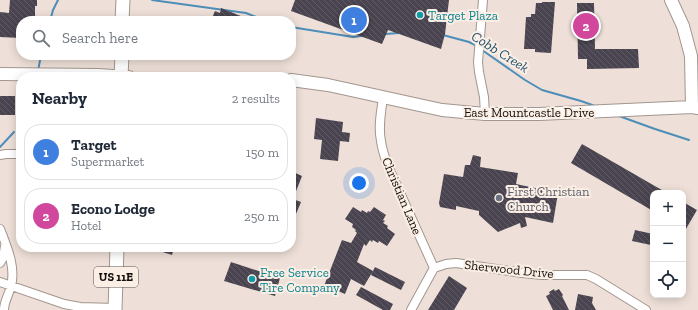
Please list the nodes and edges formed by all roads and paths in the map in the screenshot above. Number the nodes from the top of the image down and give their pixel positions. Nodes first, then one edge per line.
1 (123, 0) edge
2 (483, 0) edge
3 (671, 0) edge
4 (122, 16) edge
5 (122, 60) edge
6 (121, 72) edge
7 (0, 74) edge
8 (16, 74) edge
9 (296, 81) edge
10 (383, 98) junction
11 (695, 108) edge
12 (484, 114) junction
13 (16, 154) edge
14 (0, 155) edge
15 (0, 228) edge
16 (5, 243) junction
17 (117, 252) edge
18 (0, 263) edge
19 (434, 268) junction
20 (0, 282) edge
21 (11, 287) junction
22 (115, 309) edge
23 (4, 310) edge
24 (411, 310) edge
25 (646, 310) edge

1 - 4 main road
2 - 12 street
3 - 11 street
5 - 6 main road
7 - 8 street
9 - 10 street, East Mountcastle Drive
10 - 12 street, East Mountcastle Drive
10 - 19 street, Christian Lane
11 - 12 street, East Mountcastle Drive
13 - 14 street
15 - 16 street
16 - 18 street
16 - 21 street
17 - 22 main road, US 11E
19 - 24 street
19 - 25 street, Sherwood Drive
20 - 21 street
21 - 22 street
21 - 23 street

